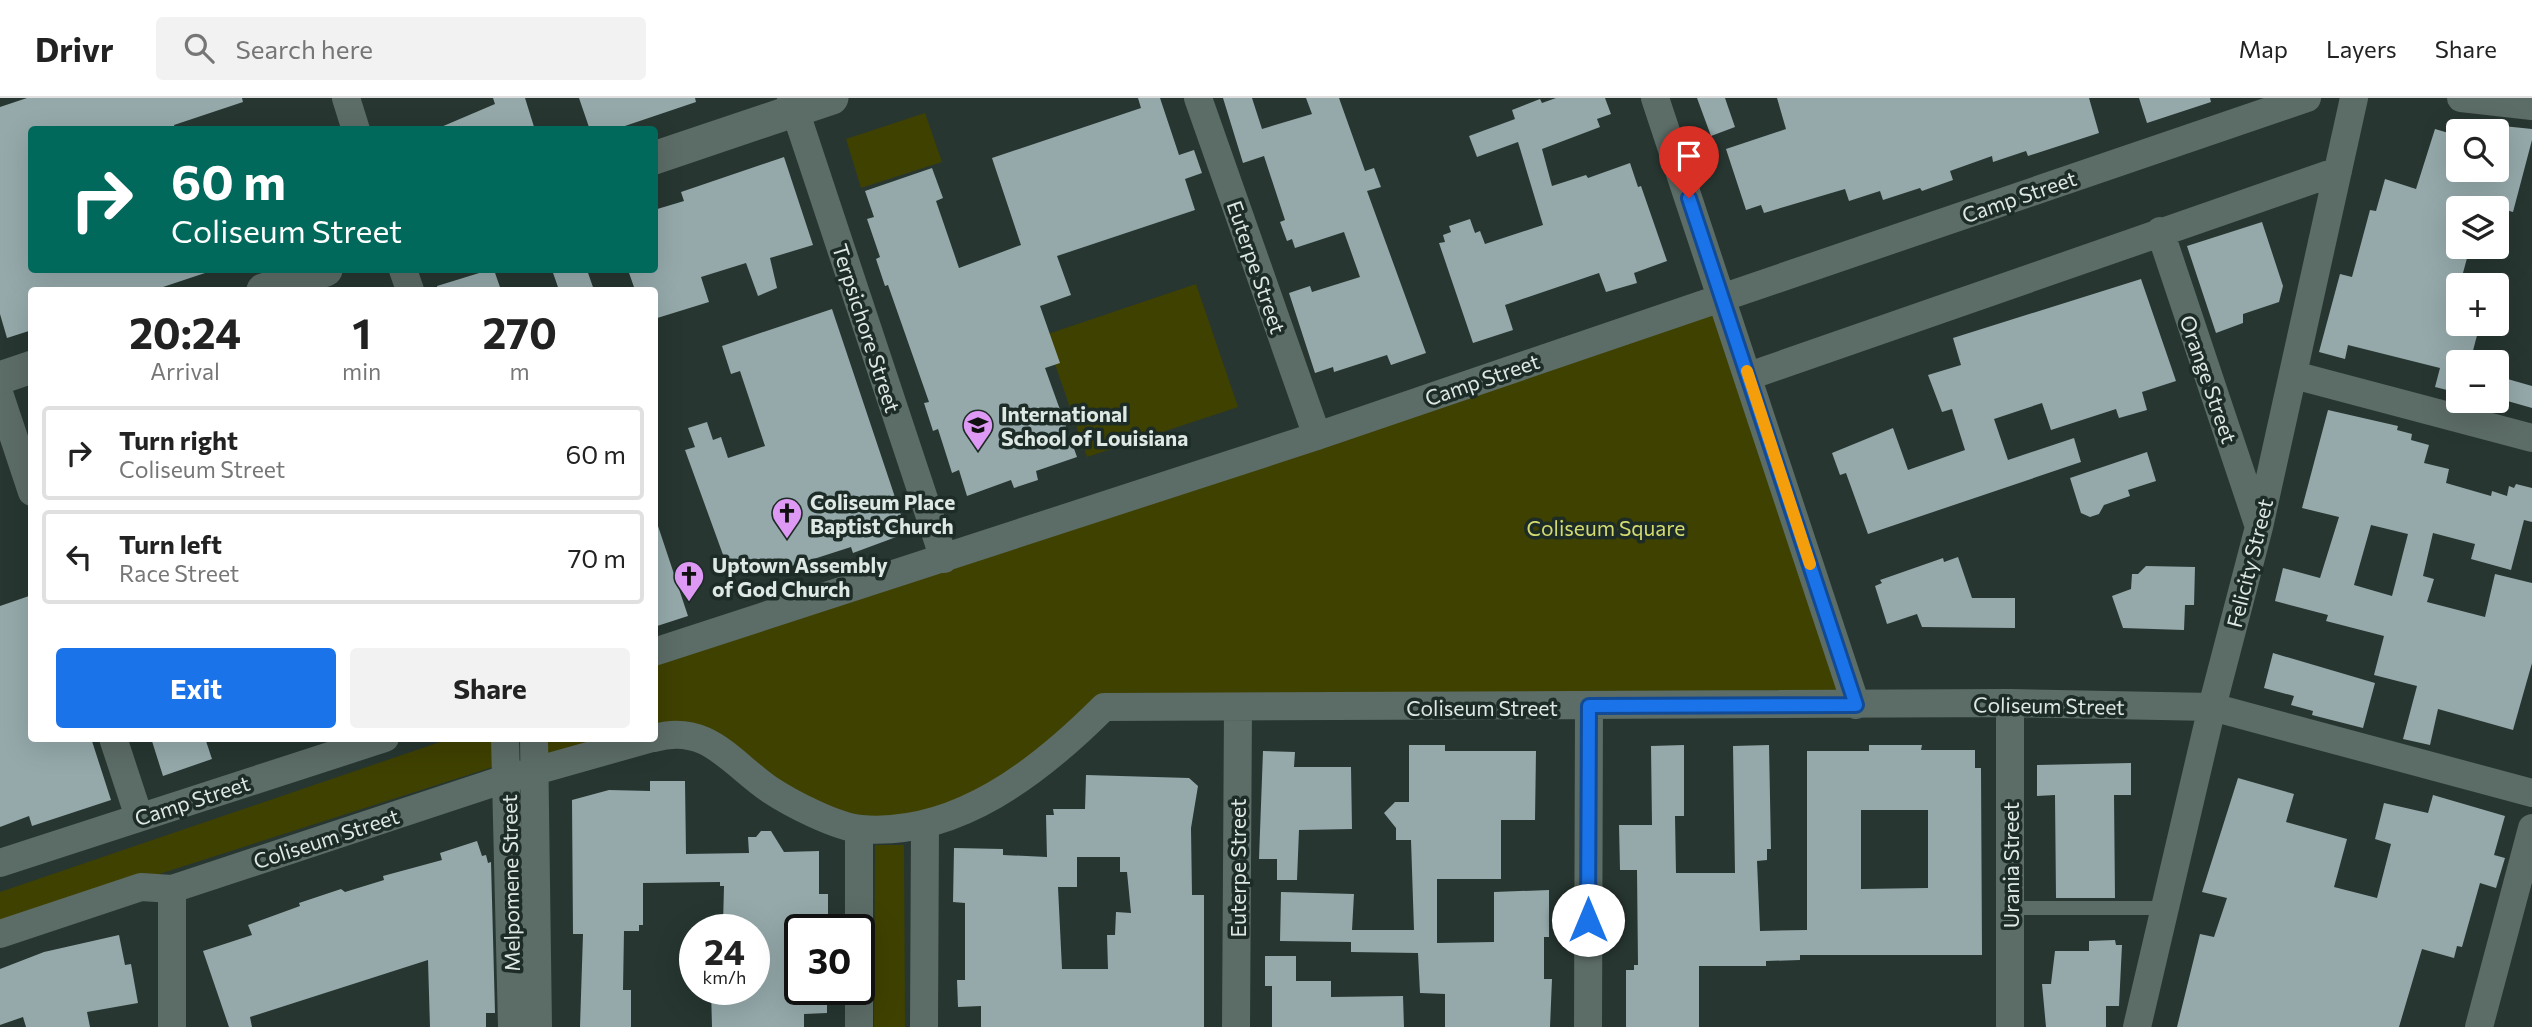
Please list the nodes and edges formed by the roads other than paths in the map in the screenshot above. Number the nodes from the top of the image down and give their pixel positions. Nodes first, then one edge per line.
1 (346, 98) edge
2 (832, 98) edge
3 (1198, 98) edge
4 (1655, 98) edge
5 (2307, 98) edge
6 (2354, 98) edge
7 (2461, 98) edge
8 (793, 104) edge
9 (2532, 106) edge
10 (355, 126) edge
11 (658, 156) edge
12 (2338, 171) junction
13 (2160, 231) junction
14 (317, 273) edge
15 (272, 287) edge
16 (1723, 297) junction
17 (28, 369) edge
18 (2294, 375) junction
19 (1749, 376) junction
20 (0, 378) edge
21 (0, 396) edge
22 (1317, 436) junction
23 (2532, 438) edge
24 (28, 480) edge
25 (2259, 527) junction
26 (944, 559) junction
27 (658, 651) edge
28 (2010, 704) junction
29 (1856, 705) junction
30 (1589, 706) junction
31 (1238, 708) junction
32 (2212, 708) junction
33 (658, 737) edge
34 (114, 742) edge
35 (373, 742) edge
36 (507, 742) edge
37 (533, 742) edge
38 (639, 742) edge
39 (521, 775) junction
40 (2532, 793) edge
41 (139, 817) junction
42 (925, 825) junction
43 (2532, 828) edge
44 (859, 830) junction
45 (0, 863) edge
46 (172, 889) junction
47 (2010, 908) junction
48 (2165, 908) junction
49 (859, 914) edge
50 (0, 934) edge
51 (859, 1005) edge
52 (172, 1027) edge
53 (512, 1027) edge
54 (538, 1027) edge
55 (859, 1027) edge
56 (924, 1027) edge
57 (1236, 1027) edge
58 (1588, 1027) edge
59 (2010, 1027) edge
60 (2137, 1027) edge
61 (2479, 1027) edge

1 - 10 street
2 - 8 street
3 - 22 street, Euterpe Street
4 - 16 street
5 - 16 street, Camp Street
6 - 12 street, Felicity Street
7 - 9 street
8 - 11 street
8 - 26 street, Terpsichore Street
12 - 13 street
12 - 18 street, Felicity Street
13 - 19 street
13 - 25 street, Orange Street
14 - 15 street
16 - 19 street
16 - 22 street, Camp Street
17 - 20 street
18 - 23 street
18 - 25 street, Felicity Street
19 - 29 street
21 - 24 street
22 - 26 street, Camp Street
25 - 32 street, Felicity Street
26 - 27 street, Camp Street
28 - 29 street, Coliseum Street
28 - 32 street, Coliseum Street
28 - 47 street, Urania Street
29 - 30 street, Coliseum Street
30 - 31 street, Coliseum Street
30 - 58 street
31 - 42 street, Coliseum Street
31 - 57 street, Euterpe Street
32 - 40 street, Coliseum Street
32 - 48 street, Felicity Street
33 - 44 street, Coliseum Street
34 - 41 street
35 - 41 street, Camp Street
36 - 39 street, Melpomene Street
37 - 39 street, Melpomene Street
38 - 39 street, Coliseum Street
39 - 46 street, Coliseum Street
39 - 53 street, Melpomene Street
39 - 54 street, Melpomene Street
41 - 45 street, Camp Street
42 - 44 street, Coliseum Street
42 - 56 street
43 - 61 street
44 - 49 street
46 - 50 street, Coliseum Street
46 - 52 street
47 - 48 lane
47 - 59 street, Urania Street
48 - 60 street, Felicity Street
51 - 55 street

